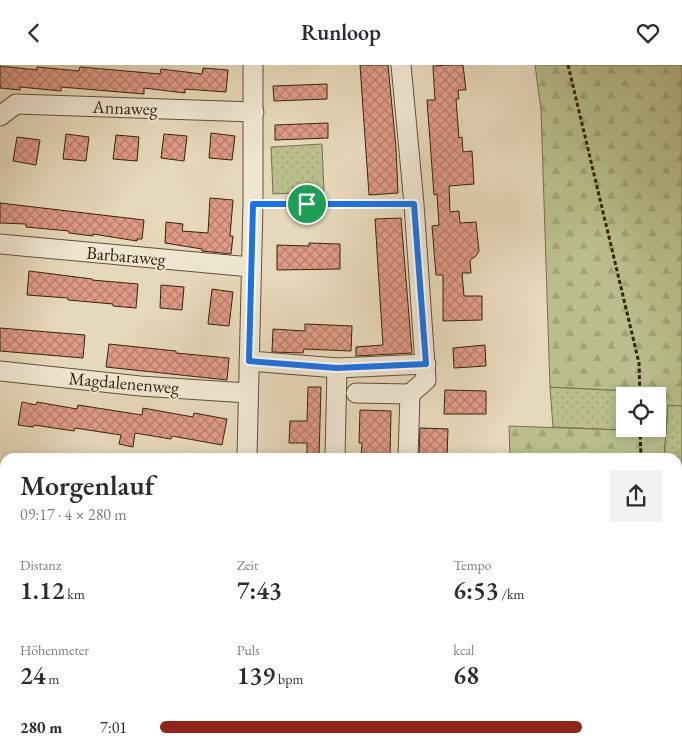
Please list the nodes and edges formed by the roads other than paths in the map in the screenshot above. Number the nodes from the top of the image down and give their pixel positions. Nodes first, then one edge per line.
1 (254, 65) edge
2 (401, 65) edge
3 (254, 112) junction
4 (0, 116) edge
5 (0, 244) edge
6 (251, 267) junction
7 (249, 361) junction
8 (426, 364) junction
9 (337, 368) junction
10 (0, 371) edge
11 (248, 393) junction
12 (356, 393) dead end
13 (410, 393) junction
14 (247, 453) edge
15 (334, 453) edge
16 (408, 453) edge

1 - 3 street
2 - 8 street
3 - 4 street, Annaweg
3 - 6 street
5 - 6 street, Barbaraweg
6 - 7 street
7 - 9 street
7 - 11 street
8 - 9 street
8 - 13 street
9 - 15 street
10 - 11 street, Magdalenenweg
11 - 14 street
12 - 13 street
13 - 16 street

